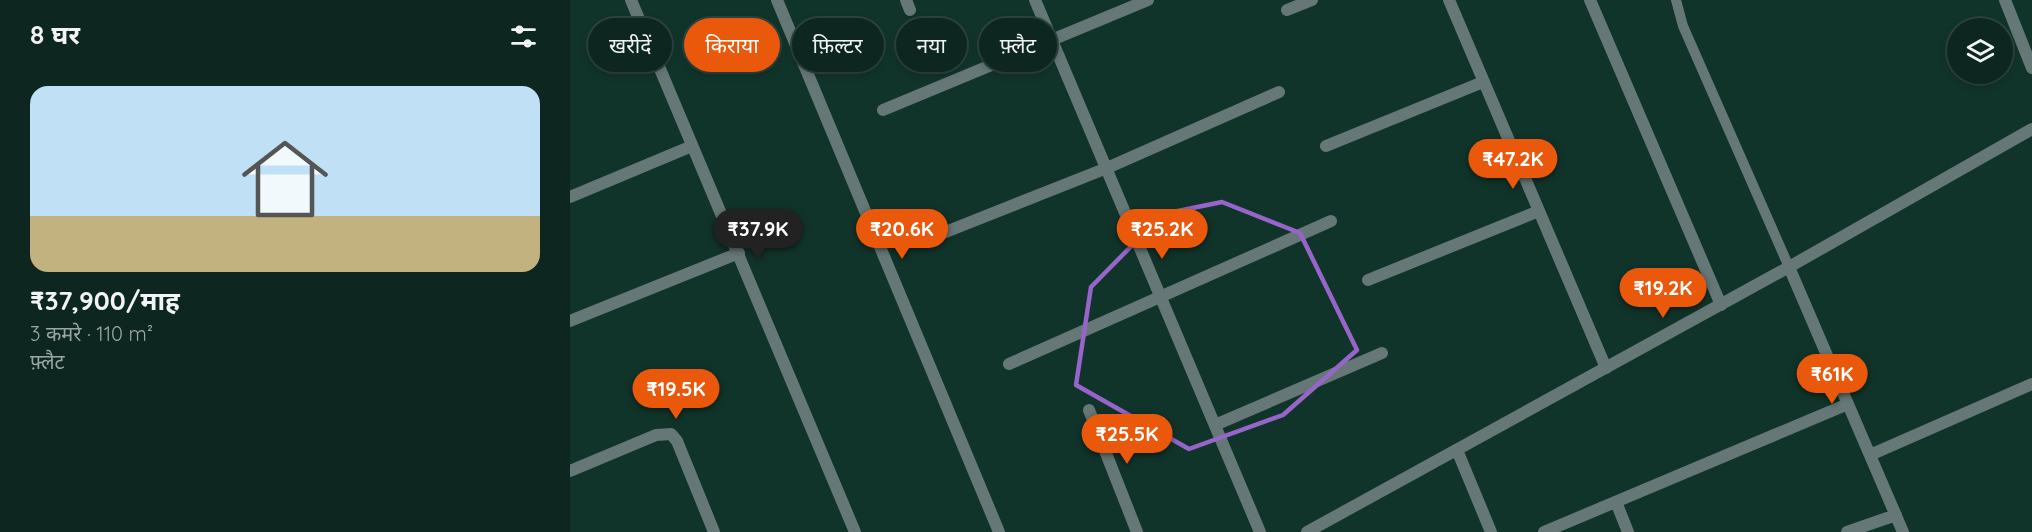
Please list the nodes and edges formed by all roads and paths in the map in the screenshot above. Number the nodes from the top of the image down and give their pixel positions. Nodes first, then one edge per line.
1 (631, 0) edge
2 (777, 0) edge
3 (1035, 0) edge
4 (1148, 0) edge
5 (1312, 0) edge
6 (1449, 0) edge
7 (1590, 0) edge
8 (1676, 0) edge
9 (2005, 0) edge
10 (1287, 10) dead end
11 (1043, 18) edge
12 (1057, 38) edge
13 (1057, 49) edge
14 (2032, 68) edge
15 (979, 71) edge
16 (1483, 82) junction
17 (1279, 92) dead end
18 (884, 110) dead end
19 (2032, 129) edge
20 (692, 146) junction
21 (1326, 146) dead end
22 (1107, 168) junction
23 (570, 197) edge
24 (1539, 211) junction
25 (1331, 221) dead end
26 (943, 233) dead end
27 (739, 253) junction
28 (1789, 267) junction
29 (1368, 280) dead end
30 (1161, 298) junction
31 (1721, 304) junction
32 (570, 321) edge
33 (1382, 353) dead end
34 (1009, 364) dead end
35 (1606, 368) junction
36 (2032, 384) edge
37 (1848, 404) junction
38 (1089, 410) dead end
39 (1215, 425) junction
40 (1457, 450) junction
41 (1870, 455) junction
42 (570, 471) edge
43 (1616, 502) junction
44 (1896, 515) junction
45 (714, 532) edge
46 (855, 532) edge
47 (999, 532) edge
48 (1137, 532) edge
49 (1260, 532) edge
50 (1307, 532) edge
51 (1491, 532) edge
52 (1544, 532) edge
53 (1628, 532) edge
54 (1847, 532) edge
55 (1903, 532) edge

1 - 20 street
2 - 47 street
3 - 11 street
4 - 12 street
5 - 10 street
6 - 16 street
7 - 31 street
8 - 28 lane
9 - 14 street
13 - 22 street
15 - 18 street
16 - 21 street
16 - 24 street
17 - 22 street
19 - 28 street
20 - 23 street
20 - 27 street
22 - 26 street
22 - 30 street
24 - 29 street
24 - 35 street
25 - 30 street
27 - 32 street
27 - 46 street
28 - 31 street
28 - 37 street
30 - 34 street
30 - 39 street
31 - 35 street
33 - 39 street
35 - 40 street
36 - 41 street
37 - 41 street
37 - 43 street
38 - 48 street
39 - 49 street
40 - 50 street
40 - 51 street
41 - 44 street
42 - 45 street
43 - 52 street
43 - 53 street
44 - 54 street
44 - 55 street

